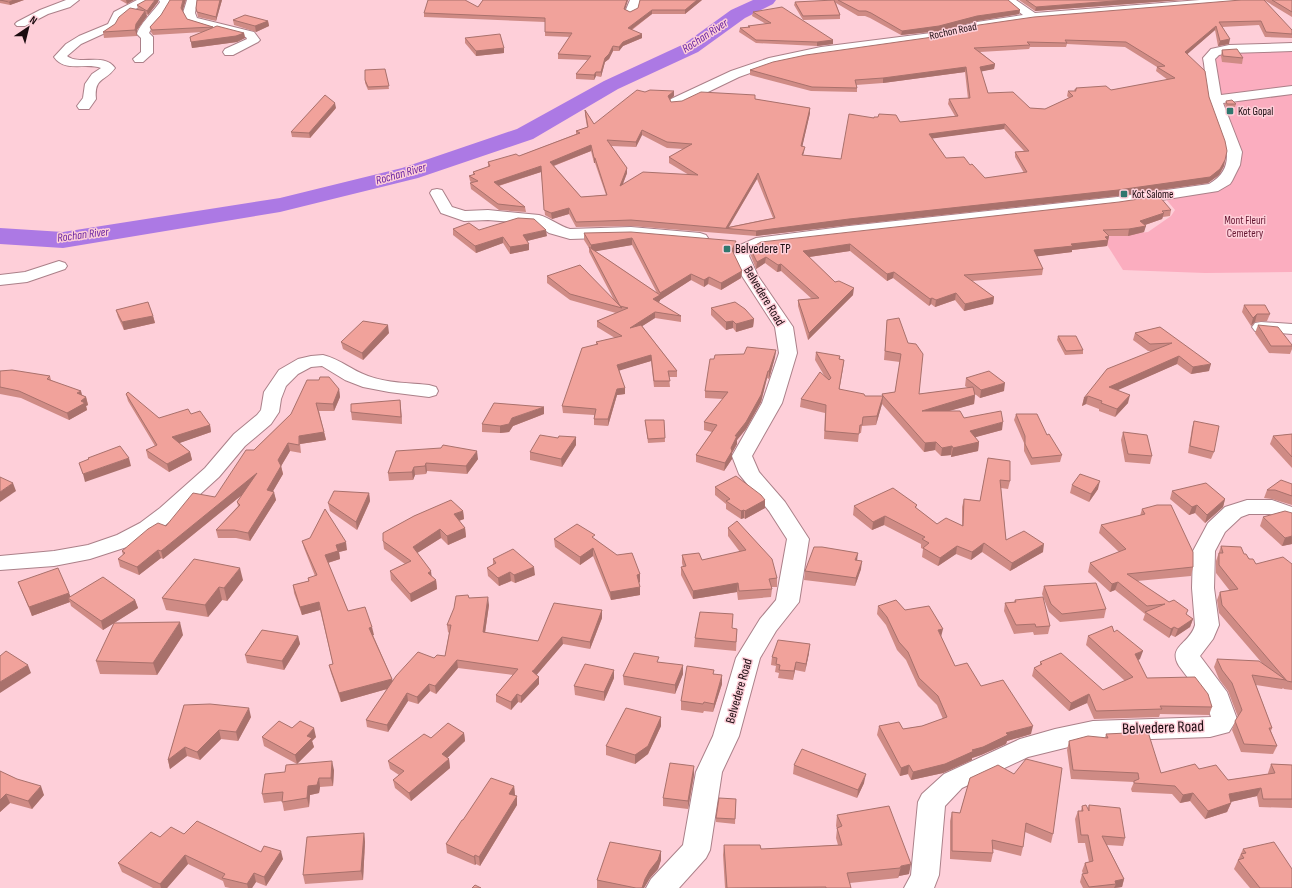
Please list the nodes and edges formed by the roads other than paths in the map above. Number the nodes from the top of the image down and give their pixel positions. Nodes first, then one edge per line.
1 (74, 0) edge
2 (146, 0) edge
3 (164, 0) edge
4 (192, 0) edge
5 (635, 0) edge
6 (1009, 0) edge
7 (1103, 0) edge
8 (1240, 0) edge
9 (1115, 9) junction
10 (631, 12) edge
11 (1033, 17) junction
12 (21, 24) dead end
13 (1292, 47) edge
14 (229, 52) dead end
15 (139, 60) dead end
16 (1292, 90) edge
17 (1215, 100) junction
18 (676, 102) edge
19 (84, 106) dead end
20 (438, 193) dead end
21 (756, 243) junction
22 (59, 266) dead end
23 (0, 280) edge
24 (1261, 327) edge
25 (1292, 329) edge
26 (429, 391) dead end
27 (1292, 514) edge
28 (0, 563) edge
29 (661, 888) edge
30 (919, 888) edge

1 - 12 street
2 - 19 street
3 - 15 street
4 - 14 street
5 - 10 street
6 - 11 street
7 - 9 street
8 - 9 street, Rochon Road
9 - 11 street, Rochon Road
11 - 18 street, Rochon Road
13 - 17 street
16 - 17 street
17 - 21 street
20 - 21 street
21 - 29 street, Belvedere Road
22 - 23 street
24 - 25 street
26 - 28 street
27 - 30 street, Belvedere Road

